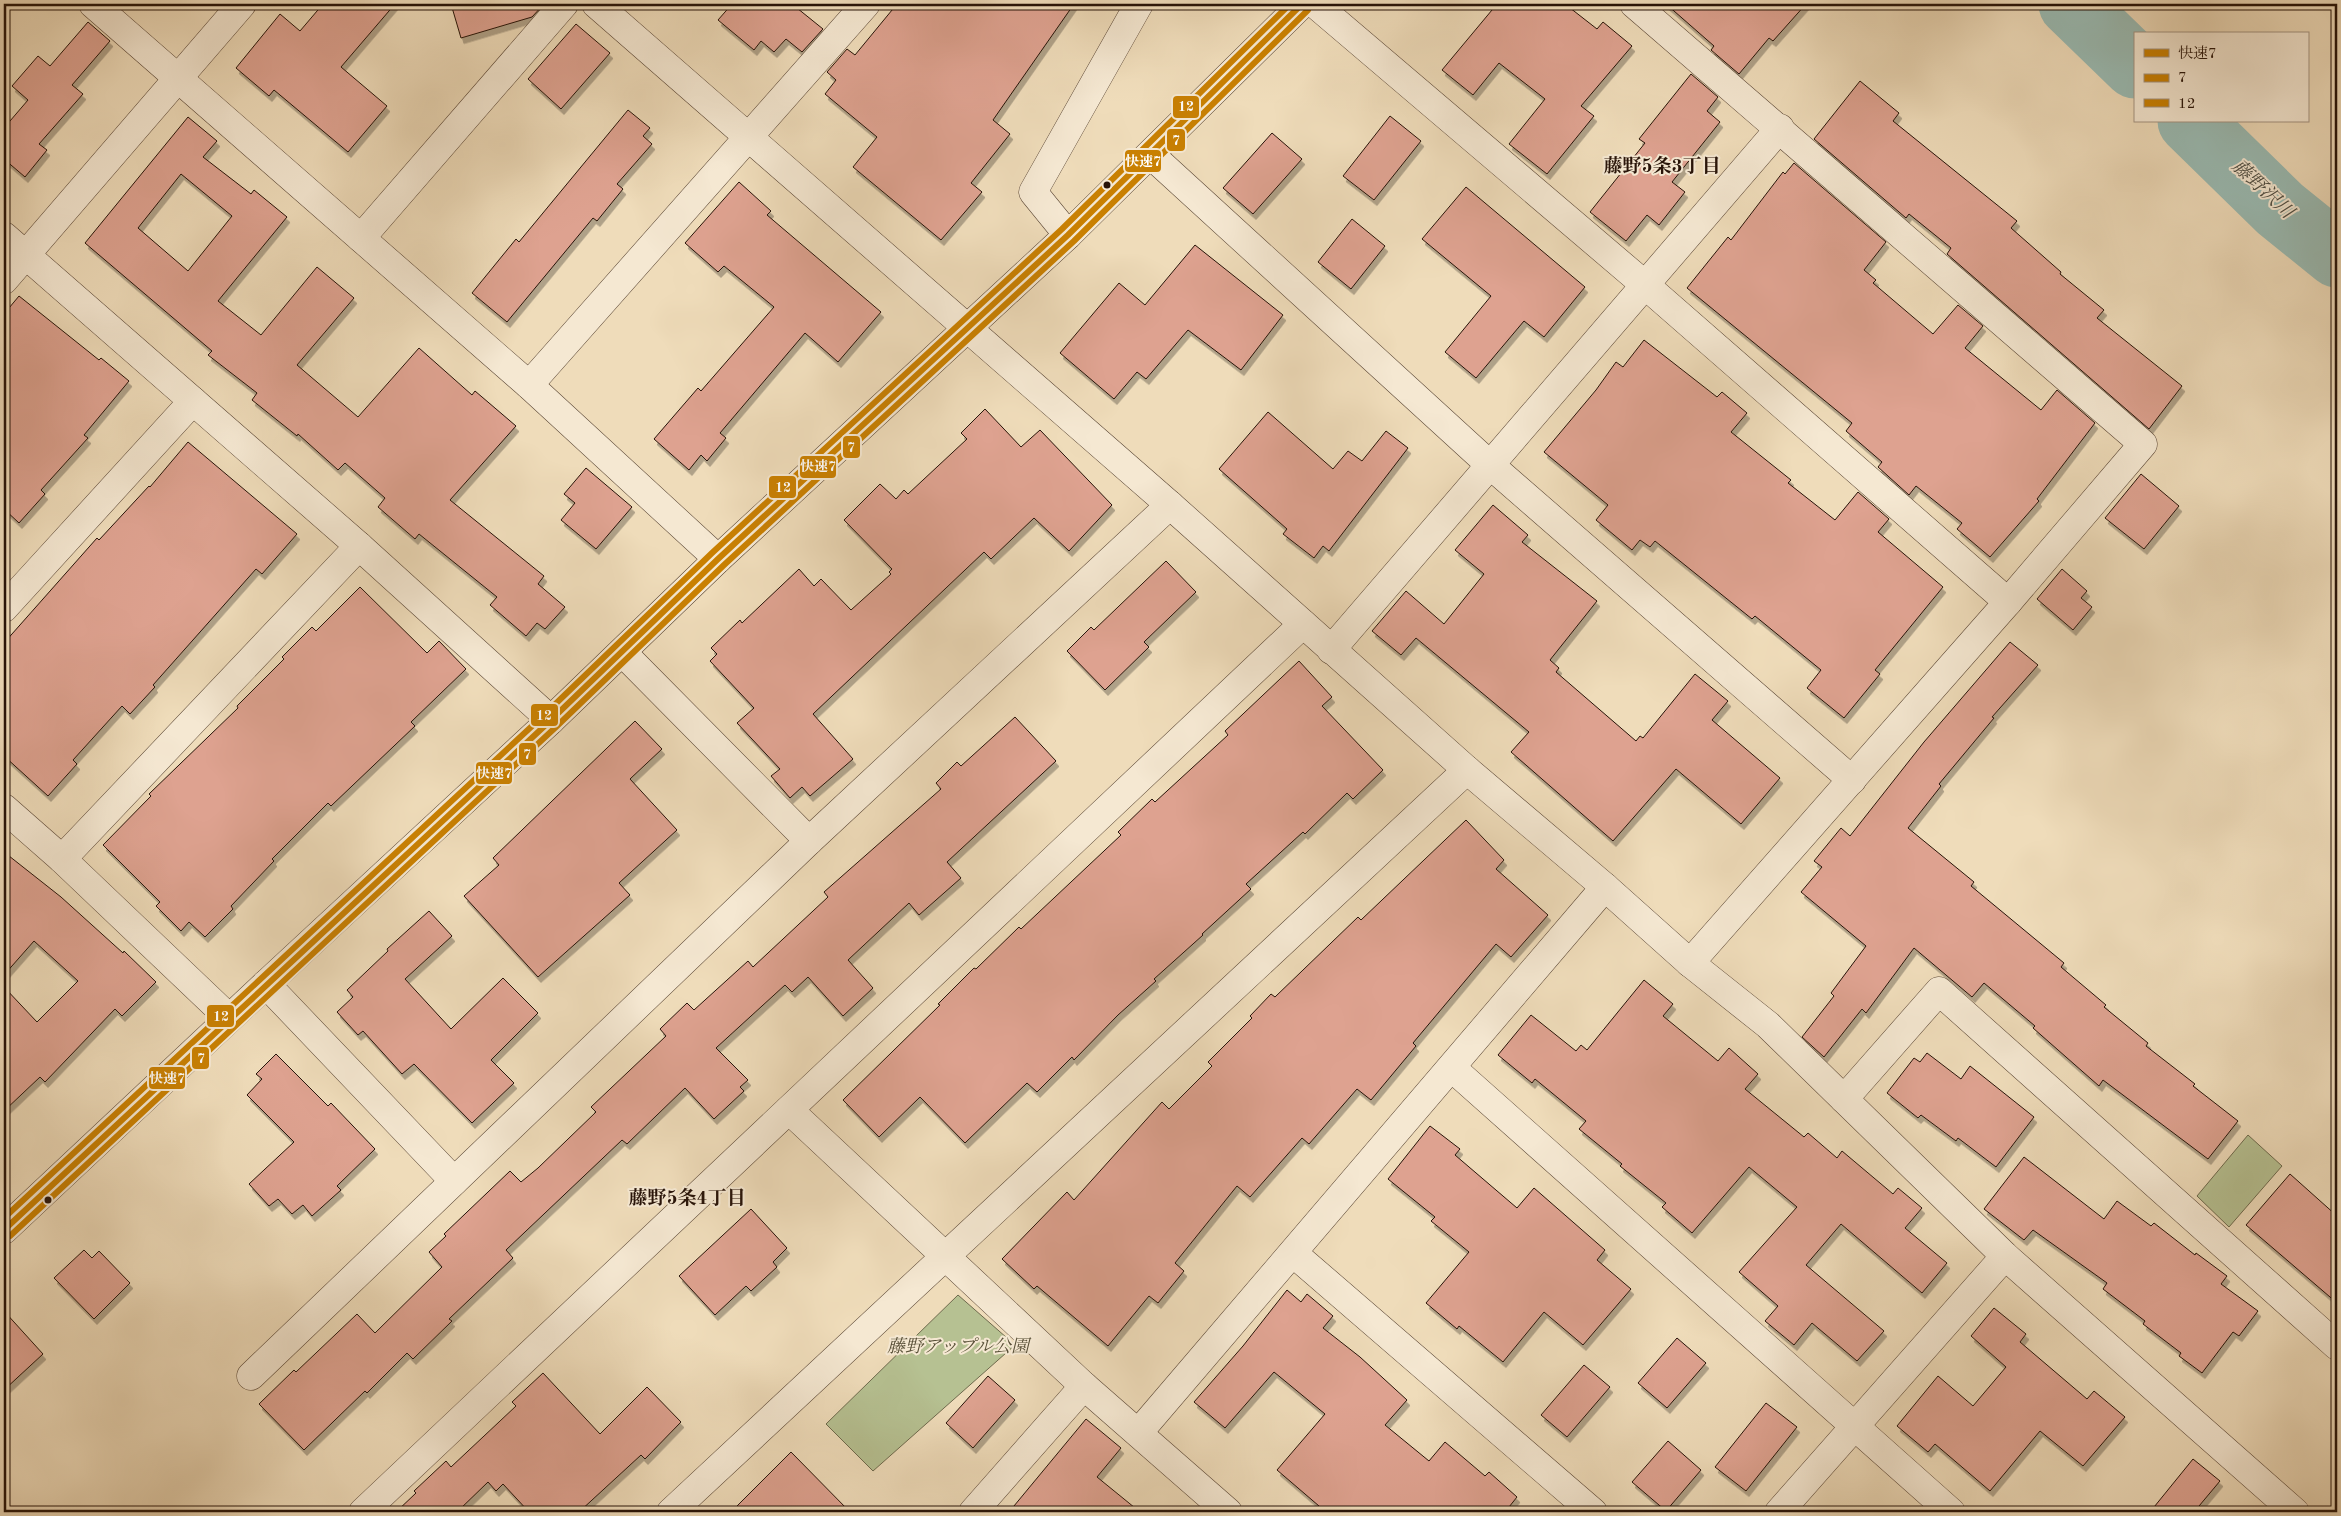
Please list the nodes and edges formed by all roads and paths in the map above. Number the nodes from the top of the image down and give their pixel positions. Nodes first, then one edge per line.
1 (93, 4) edge
2 (242, 4) edge
3 (564, 4) edge
4 (596, 4) edge
5 (866, 4) edge
6 (1139, 4) edge
7 (1302, 4) edge
8 (1315, 4) edge
9 (1634, 4) edge
10 (178, 78) junction
11 (1780, 128) junction
12 (749, 138) junction
13 (1151, 155) junction
14 (1068, 235) junction
15 (4, 236) edge
16 (361, 238) junction
17 (26, 255) junction
18 (4, 280) edge
19 (1644, 284) junction
20 (965, 328) junction
21 (529, 385) junction
22 (193, 401) junction
23 (1489, 464) junction
24 (1170, 505) junction
25 (359, 546) junction
26 (718, 559) junction
27 (2008, 602) junction
28 (4, 608) edge
29 (1303, 624) junction
30 (1331, 650) junction
31 (623, 653) junction
32 (551, 720) junction
33 (1468, 770) junction
34 (1852, 780) junction
35 (4, 808) edge
36 (809, 841) junction
37 (62, 859) junction
38 (1605, 887) junction
39 (1690, 963) junction
40 (266, 984) junction
41 (229, 1018) junction
42 (1452, 1068) junction
43 (1844, 1099) junction
44 (789, 1110) junction
45 (454, 1181) junction
46 (4, 1230) edge
47 (1293, 1252) junction
48 (944, 1256) junction
49 (2005, 1256) junction
50 (2337, 1346) edge
51 (251, 1376) dead end
52 (1084, 1386) junction
53 (1854, 1428) junction
54 (1138, 1432) junction
55 (363, 1512) edge
56 (670, 1512) edge
57 (973, 1512) edge
58 (1228, 1512) edge
59 (1593, 1512) edge
60 (1779, 1512) edge
61 (1950, 1512) edge
62 (2295, 1512) edge

1 - 10 street
2 - 10 street
3 - 16 street
4 - 12 street
5 - 12 street
6 - 14 street
7 - 13 street
8 - 19 street
9 - 11 street
10 - 16 street
10 - 17 street
11 - 19 street
11 - 27 street
12 - 20 street
12 - 21 street
13 - 14 street
13 - 23 street
14 - 20 street
15 - 17 street
16 - 21 street
17 - 18 street
17 - 22 street
19 - 23 street
19 - 27 street
20 - 24 street
20 - 26 street
21 - 26 street
22 - 25 street
22 - 28 street
23 - 30 street
23 - 34 street
24 - 29 street
24 - 36 street
25 - 32 street
25 - 37 street
26 - 31 street
27 - 34 street
29 - 30 street
29 - 44 street
30 - 33 street
31 - 32 street
31 - 36 street
32 - 40 street
33 - 38 street
33 - 48 street
34 - 39 street
35 - 37 street
36 - 45 street
37 - 41 street
38 - 39 street
38 - 42 street
39 - 43 street
40 - 41 street
40 - 45 street
41 - 46 street
42 - 47 street
42 - 53 street
43 - 49 street
43 - 50 street
44 - 48 street
44 - 55 street
45 - 51 street
47 - 54 street
47 - 59 street
48 - 52 street
48 - 56 street
49 - 53 street
49 - 62 street
52 - 54 street
52 - 57 street
53 - 60 street
53 - 61 street
54 - 58 street

